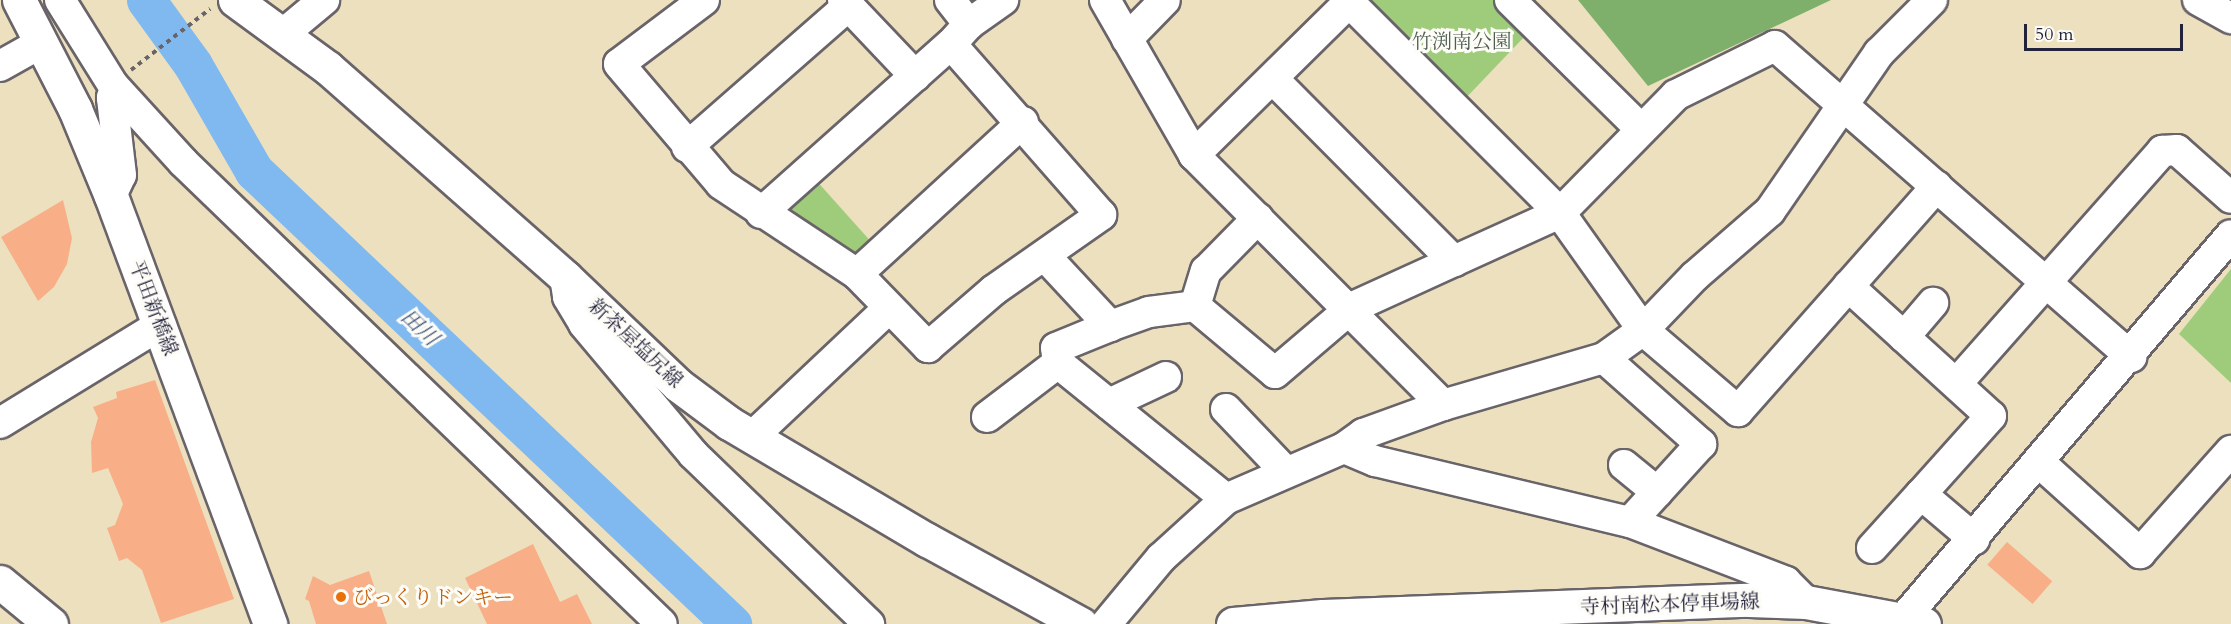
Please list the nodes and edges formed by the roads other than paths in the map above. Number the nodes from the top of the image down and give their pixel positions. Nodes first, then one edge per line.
1 (19, 0) edge
2 (60, 0) edge
3 (324, 0) edge
4 (704, 0) edge
5 (950, 0) edge
6 (1003, 0) edge
7 (1105, 0) edge
8 (1165, 0) edge
9 (1510, 0) edge
10 (1932, 0) edge
11 (2198, 0) edge
12 (1350, 1) edge
13 (226, 2) edge
14 (845, 3) edge
15 (2231, 18) edge
16 (960, 34) junction
17 (282, 35) junction
18 (1127, 39) junction
19 (41, 43) junction
20 (0, 66) edge
21 (915, 76) junction
22 (1273, 78) junction
23 (124, 82) junction
24 (1842, 104) junction
25 (1023, 122) junction
26 (1641, 129) junction
27 (687, 147) junction
28 (1194, 155) junction
29 (1937, 186) junction
30 (111, 196) junction
31 (2231, 198) edge
32 (761, 213) junction
33 (1560, 213) junction
34 (1258, 218) junction
35 (2231, 235) edge
36 (1045, 256) junction
37 (1454, 261) junction
38 (857, 274) junction
39 (565, 277) junction
40 (2046, 281) junction
41 (1848, 286) junction
42 (1166, 298) dead end
43 (1933, 303) dead end
44 (1195, 306) junction
45 (1351, 308) junction
46 (888, 309) junction
47 (1122, 322) junction
48 (160, 325) junction
49 (1642, 330) junction
50 (1904, 337) junction
51 (2131, 357) junction
52 (1604, 358) junction
53 (1058, 363) junction
54 (1166, 377) dead end
55 (1957, 383) junction
56 (1109, 404) junction
57 (1443, 405) junction
58 (1226, 409) dead end
59 (987, 417) dead end
60 (0, 423) edge
61 (752, 437) junction
62 (1344, 448) junction
63 (2231, 451) edge
64 (2040, 463) junction
65 (1624, 465) dead end
66 (1285, 471) junction
67 (1657, 492) junction
68 (1921, 494) junction
69 (1226, 499) junction
70 (1630, 522) junction
71 (1974, 540) junction
72 (1872, 548) dead end
73 (0, 582) edge
74 (1806, 602) junction
75 (1909, 622) edge
76 (51, 624) edge
77 (270, 624) edge
78 (662, 624) edge
79 (869, 624) edge
80 (1081, 624) edge
81 (1106, 624) edge
82 (1233, 624) edge

1 - 19 main road, 平田新橋線
2 - 23 street
3 - 17 street
4 - 27 street
5 - 16 street
6 - 16 street
7 - 18 street
8 - 18 street
9 - 26 street
10 - 24 street
11 - 15 street
12 - 22 street
12 - 33 street
13 - 17 main road, 新茶屋塩尻線
14 - 21 street
14 - 27 street
16 - 21 street
16 - 25 street
17 - 39 main road, 新茶屋塩尻線
18 - 28 street
19 - 20 street
19 - 30 main road, 平田新橋線
21 - 32 street
22 - 28 street
22 - 37 street
23 - 30 street
23 - 78 street
24 - 26 street
24 - 29 street
24 - 49 street
25 - 36 street
25 - 38 street
26 - 33 street
27 - 32 street
28 - 34 street
29 - 40 street
29 - 41 street
30 - 48 main road, 平田新橋線
31 - 40 street
32 - 38 street
33 - 37 street
33 - 49 street
34 - 44 street
34 - 45 street
35 - 51 street
36 - 46 street
36 - 47 street
37 - 45 street
38 - 46 street
39 - 61 main road, 新茶屋塩尻線
39 - 79 street
40 - 51 street
40 - 55 street
41 - 49 street
41 - 50 street
42 - 47 street
43 - 50 street
44 - 45 street
44 - 47 street
45 - 57 street
46 - 61 street
47 - 53 street
48 - 60 street
48 - 77 main road, 平田新橋線
49 - 52 street
50 - 55 street
51 - 64 street
52 - 57 street
52 - 67 street
53 - 56 street
53 - 59 street
54 - 56 street
55 - 68 street
56 - 69 street
57 - 62 street
58 - 66 street
61 - 80 main road, 新茶屋塩尻線
62 - 66 street
62 - 70 street
63 - 64 street
64 - 71 street
65 - 67 street
66 - 69 street
67 - 70 street
68 - 71 street
68 - 72 street
69 - 81 street
70 - 74 street
71 - 75 street
73 - 76 main road
74 - 75 main road, 寺村南松本停車場線
74 - 82 main road, 寺村南松本停車場線

